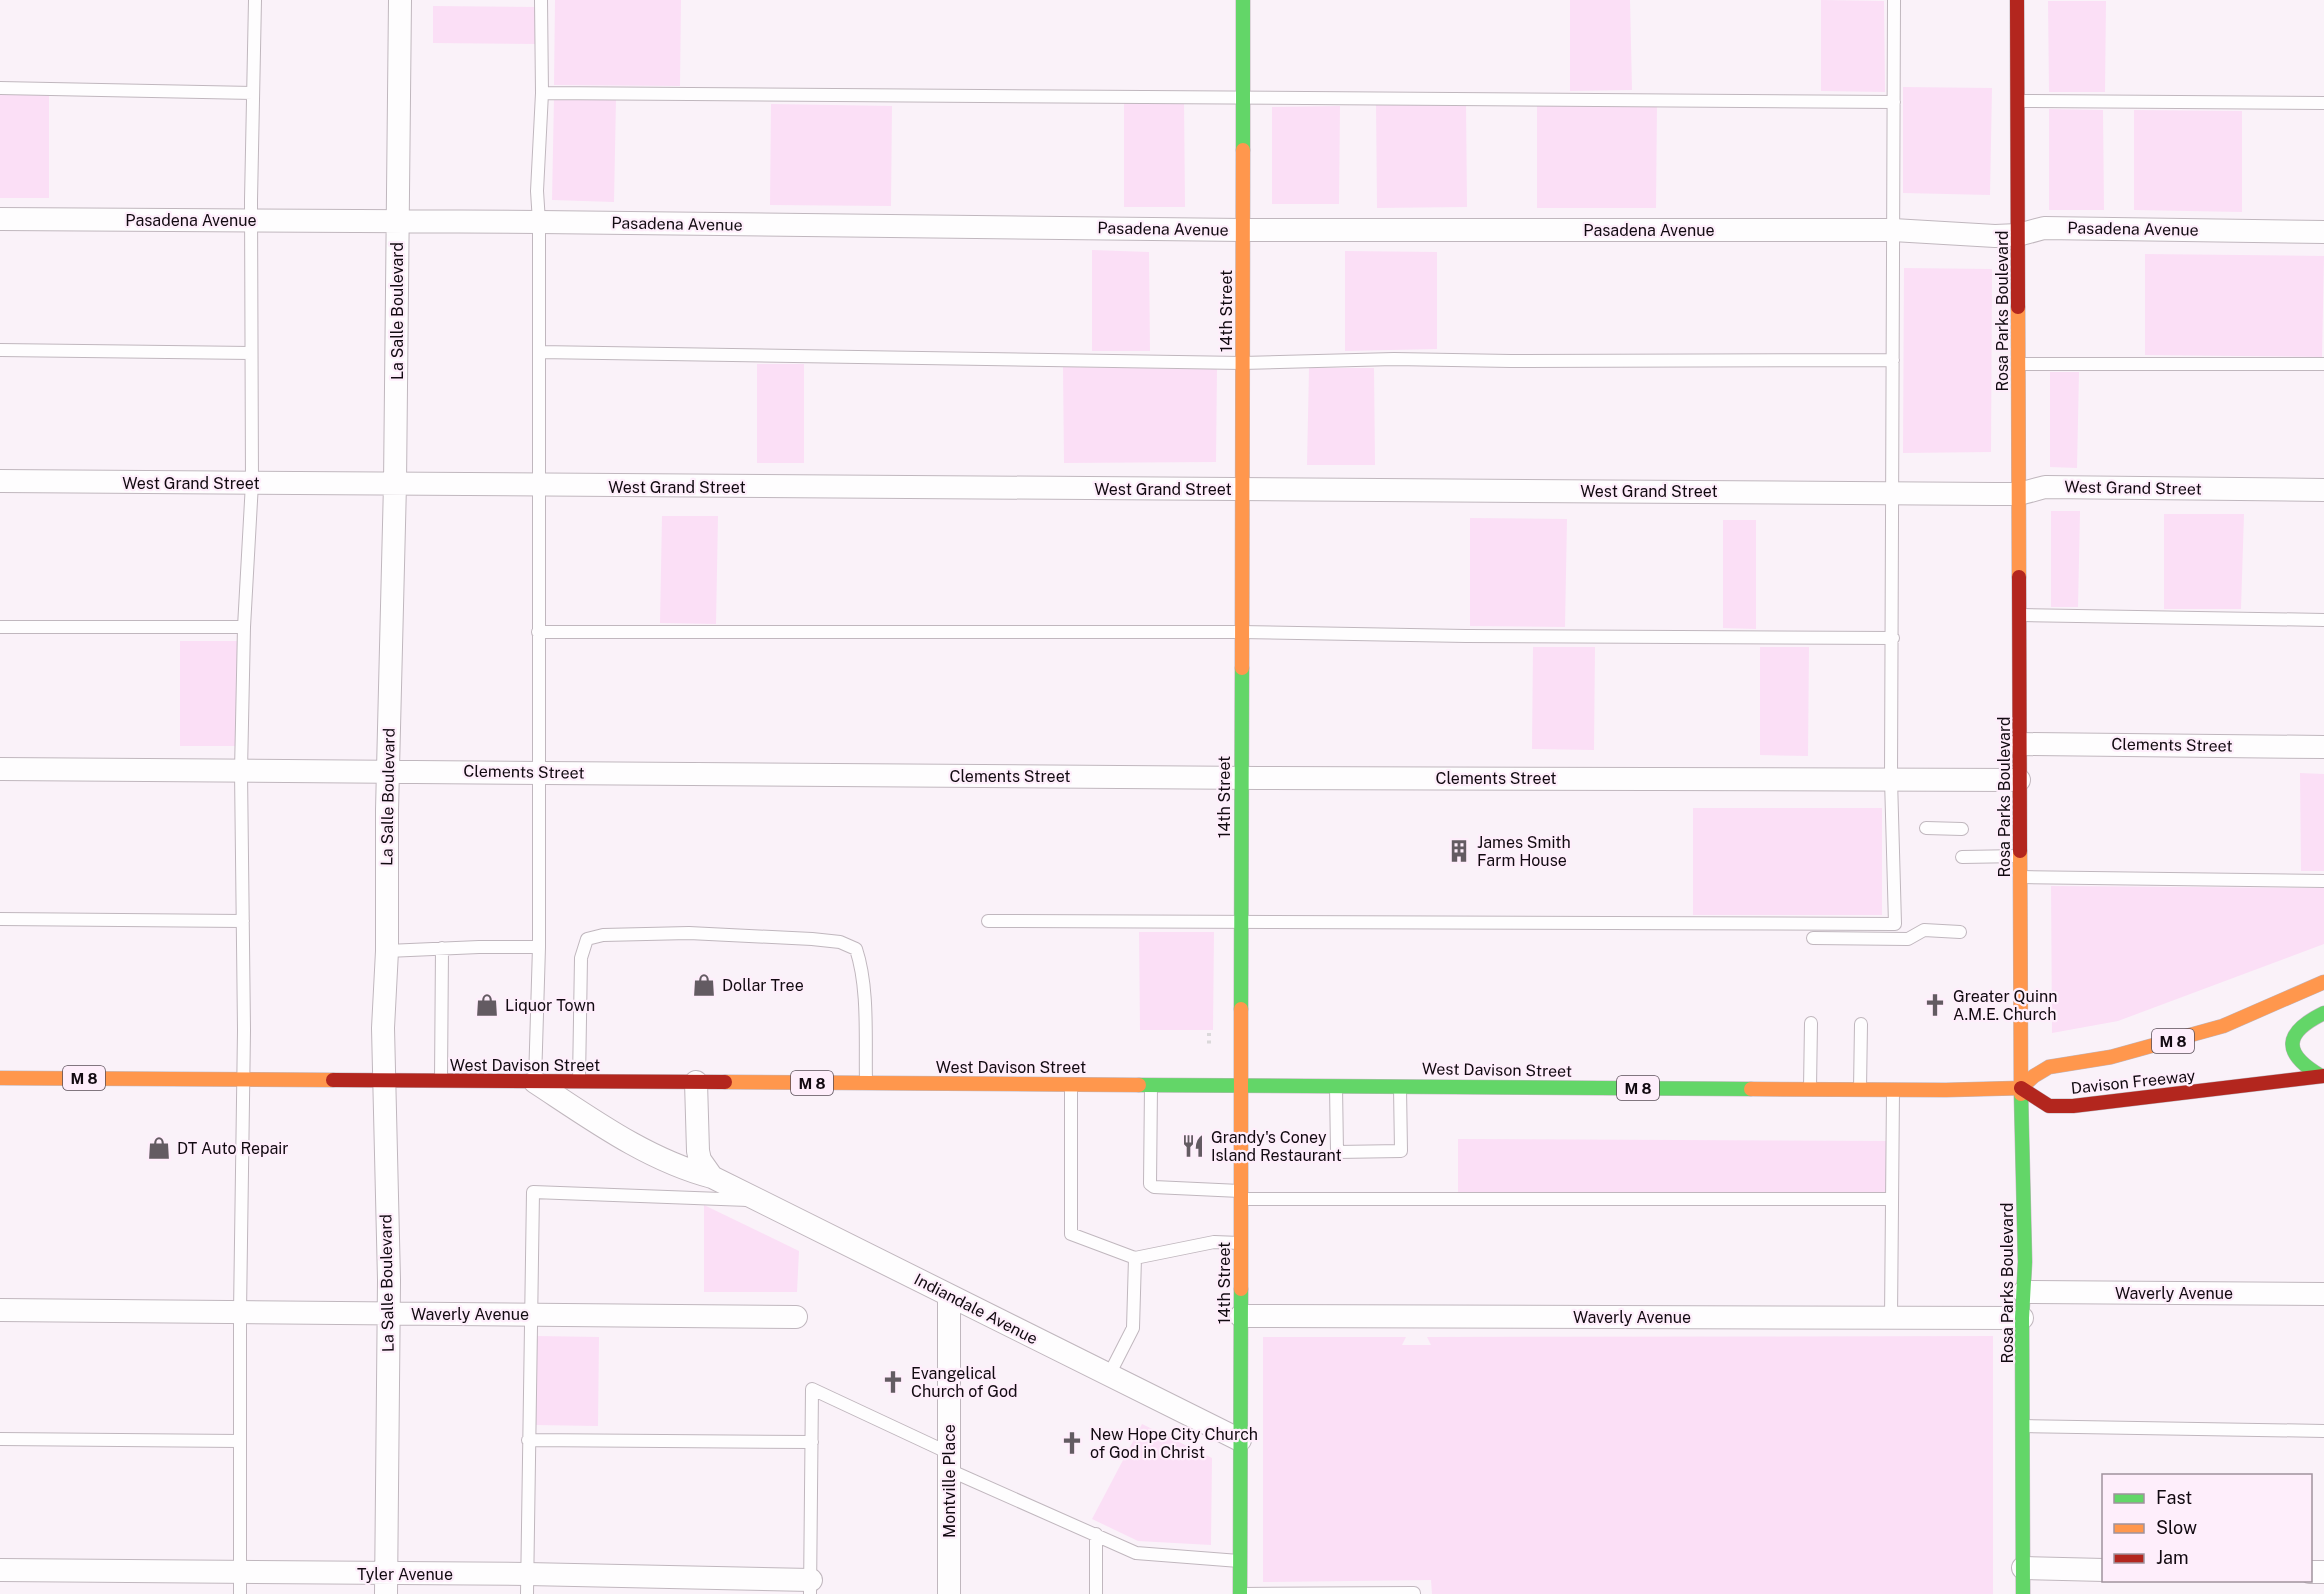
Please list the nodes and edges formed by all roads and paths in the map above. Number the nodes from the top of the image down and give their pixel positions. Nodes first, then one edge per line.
1 (255, 0) edge
2 (399, 0) edge
3 (541, 0) edge
4 (1243, 0) edge
5 (1894, 0) edge
6 (2017, 0) edge
7 (0, 88) edge
8 (253, 93) junction
9 (542, 93) junction
10 (1242, 98) junction
11 (2017, 100) junction
12 (1894, 102) junction
13 (2324, 103) edge
14 (0, 219) edge
15 (251, 220) junction
16 (397, 222) junction
17 (540, 222) junction
18 (1243, 230) junction
19 (1893, 230) junction
20 (2324, 232) edge
21 (2018, 235) junction
22 (0, 350) edge
23 (539, 352) junction
24 (251, 353) junction
25 (1893, 360) junction
26 (1242, 363) junction
27 (2018, 364) junction
28 (2324, 364) edge
29 (0, 481) edge
30 (252, 483) junction
31 (395, 484) junction
32 (539, 486) junction
33 (1242, 489) junction
34 (2324, 490) edge
35 (1892, 492) junction
36 (2019, 494) junction
37 (2019, 615) junction
38 (2324, 620) edge
39 (0, 627) edge
40 (244, 627) junction
41 (538, 632) junction
42 (1240, 632) junction
43 (1893, 638) junction
44 (2020, 744) junction
45 (2324, 747) edge
46 (0, 769) edge
47 (241, 771) junction
48 (538, 772) junction
49 (388, 773) junction
50 (1241, 778) junction
51 (1891, 779) junction
52 (2019, 780) junction
53 (1926, 828) dead end
54 (1962, 829) dead end
55 (2020, 856) junction
56 (1962, 857) dead end
57 (2020, 877) junction
58 (2324, 881) edge
59 (0, 919) edge
60 (243, 921) junction
61 (988, 921) dead end
62 (1241, 921) junction
63 (1960, 932) dead end
64 (1813, 938) dead end
65 (539, 947) junction
66 (442, 948) junction
67 (387, 951) junction
68 (2324, 982) edge
69 (2324, 1013) edge
70 (1811, 1023) dead end
71 (1861, 1024) dead end
72 (1209, 1032) dead end
73 (1209, 1045) dead end
74 (2323, 1076) edge
75 (0, 1078) edge
76 (243, 1079) junction
77 (384, 1080) junction
78 (441, 1081) junction
79 (535, 1082) junction
80 (579, 1082) junction
81 (696, 1082) junction
82 (866, 1083) junction
83 (1071, 1084) junction
84 (1151, 1084) junction
85 (1240, 1085) junction
86 (1336, 1085) junction
87 (1400, 1086) junction
88 (1810, 1089) junction
89 (1860, 1089) junction
90 (1893, 1089) junction
91 (2021, 1089) junction
92 (712, 1177) junction
93 (1240, 1195) junction
94 (1892, 1199) junction
95 (760, 1201) junction
96 (1241, 1243) junction
97 (1135, 1258) junction
98 (2024, 1292) junction
99 (2324, 1294) edge
100 (950, 1296) junction
101 (0, 1310) edge
102 (240, 1312) junction
103 (388, 1314) junction
104 (530, 1315) junction
105 (1241, 1316) junction
106 (796, 1317) dead end
107 (1891, 1318) junction
108 (2022, 1318) junction
109 (1109, 1375) junction
110 (2023, 1426) junction
111 (2324, 1431) edge
112 (0, 1439) edge
113 (528, 1440) junction
114 (1240, 1440) junction
115 (240, 1441) junction
116 (812, 1442) junction
117 (949, 1461) junction
118 (1096, 1534) junction
119 (1240, 1561) junction
120 (2023, 1568) junction
121 (0, 1570) edge
122 (2102, 1570) edge
123 (240, 1583) edge
124 (386, 1584) edge
125 (527, 1584) edge
126 (811, 1587) edge
127 (1414, 1593) edge
128 (949, 1594) edge
129 (1096, 1594) edge
130 (1240, 1594) edge
131 (2023, 1594) edge

1 - 8 lane
2 - 16 street, La Salle Boulevard
3 - 9 lane
4 - 10 main road, 14th Street
5 - 12 lane
6 - 11 main road, Rosa Parks Boulevard
7 - 8 lane
8 - 15 lane
9 - 10 lane
9 - 17 lane
10 - 12 lane
10 - 18 main road, 14th Street
11 - 13 lane
11 - 21 main road, Rosa Parks Boulevard
12 - 19 lane
14 - 15 street, Pasadena Avenue
15 - 16 street, Pasadena Avenue
15 - 24 lane
16 - 17 street, Pasadena Avenue
16 - 31 street, La Salle Boulevard
17 - 18 street, Pasadena Avenue
17 - 23 lane
18 - 19 street, Pasadena Avenue
18 - 26 main road, 14th Street
19 - 21 street, Pasadena Avenue
19 - 25 lane
20 - 21 street, Pasadena Avenue
21 - 27 main road, Rosa Parks Boulevard
22 - 24 lane
23 - 26 lane
23 - 32 lane
24 - 30 lane
25 - 26 lane
25 - 35 lane
26 - 33 main road, 14th Street
27 - 28 lane
27 - 36 main road, Rosa Parks Boulevard
29 - 30 street, West Grand Street
30 - 31 street, West Grand Street
30 - 40 lane
31 - 32 street, West Grand Street
31 - 49 street, La Salle Boulevard
32 - 33 street, West Grand Street
32 - 41 lane
33 - 35 street, West Grand Street
33 - 42 main road, 14th Street
34 - 36 street, West Grand Street
35 - 36 street, West Grand Street
35 - 43 lane
36 - 37 main road, Rosa Parks Boulevard
37 - 38 lane
37 - 44 main road, Rosa Parks Boulevard
39 - 40 lane
40 - 47 lane
41 - 42 lane
41 - 48 lane
42 - 43 lane
42 - 50 main road, 14th Street
43 - 51 lane
44 - 45 street, Clements Street
44 - 52 main road, Rosa Parks Boulevard
46 - 47 street, Clements Street
47 - 49 street, Clements Street
47 - 60 lane
48 - 49 street, Clements Street
48 - 50 street, Clements Street
48 - 65 lane
49 - 67 street, La Salle Boulevard
50 - 51 street, Clements Street
50 - 62 main road, 14th Street
51 - 52 street, Clements Street
51 - 62 lane
52 - 55 main road, Rosa Parks Boulevard
53 - 54 lane
55 - 56 lane
55 - 57 main road, Rosa Parks Boulevard
57 - 58 lane
57 - 91 main road, Rosa Parks Boulevard
59 - 60 lane
60 - 76 lane
61 - 62 lane
62 - 85 main road, 14th Street
63 - 64 lane
65 - 66 lane
65 - 79 lane
66 - 67 lane
66 - 78 lane
67 - 77 street, La Salle Boulevard
68 - 91 main road, Davison Freeway / M 8
69 - 74 main road
70 - 88 lane
71 - 89 lane
72 - 73 path
74 - 91 main road, Davison Freeway
75 - 76 main road, West Davison Street / M 8
76 - 77 main road, West Davison Street / M 8
76 - 102 lane
77 - 78 main road, West Davison Street / M 8
77 - 103 street, La Salle Boulevard
78 - 79 main road, West Davison Street / M 8
79 - 80 main road, West Davison Street / M 8
79 - 92 street, Indiandale Avenue
80 - 81 main road, West Davison Street / M 8
80 - 82 lane
81 - 82 main road, West Davison Street / M 8
81 - 92 street
82 - 83 main road, West Davison Street / M 8
83 - 84 main road, West Davison Street / M 8
83 - 97 lane
84 - 85 main road, West Davison Street / M 8
84 - 93 lane
85 - 86 main road, West Davison Street / M 8
85 - 93 main road, 14th Street
86 - 87 main road, West Davison Street / M 8
86 - 87 lane
87 - 88 main road, West Davison Street / M 8
88 - 89 main road, West Davison Street / M 8
89 - 90 main road, West Davison Street / M 8
90 - 91 main road, West Davison Street / M 8
90 - 94 lane
91 - 98 main road, Rosa Parks Boulevard
92 - 95 street, Indiandale Avenue
93 - 94 lane
93 - 96 main road, 14th Street
94 - 107 lane
95 - 100 street, Indiandale Avenue
95 - 104 lane
96 - 97 lane
96 - 105 main road, 14th Street
97 - 109 lane
98 - 99 street, Waverly Avenue
98 - 108 main road, Rosa Parks Boulevard
100 - 109 street, Indiandale Avenue
100 - 117 street, Montville Place
101 - 102 street, Waverly Avenue
102 - 103 street, Waverly Avenue
102 - 115 lane
103 - 104 street, Waverly Avenue
103 - 124 street, La Salle Boulevard
104 - 106 street, Waverly Avenue
104 - 113 lane
105 - 107 street, Waverly Avenue
105 - 114 main road, 14th Street
107 - 108 street, Waverly Avenue
108 - 110 main road, Rosa Parks Boulevard
109 - 114 street, Indiandale Avenue
110 - 111 lane
110 - 120 main road, Rosa Parks Boulevard
112 - 115 lane
113 - 116 lane
113 - 125 lane
114 - 119 main road, 14th Street
115 - 123 lane
116 - 117 lane
116 - 126 lane
117 - 118 lane
117 - 128 street, Montville Place
118 - 119 lane
118 - 129 lane
119 - 130 main road, 14th Street
120 - 122 street
120 - 131 main road, Rosa Parks Boulevard
121 - 123 street, Tyler Avenue
123 - 124 street, Tyler Avenue
124 - 125 street, Tyler Avenue
125 - 126 street, Tyler Avenue
127 - 130 lane

